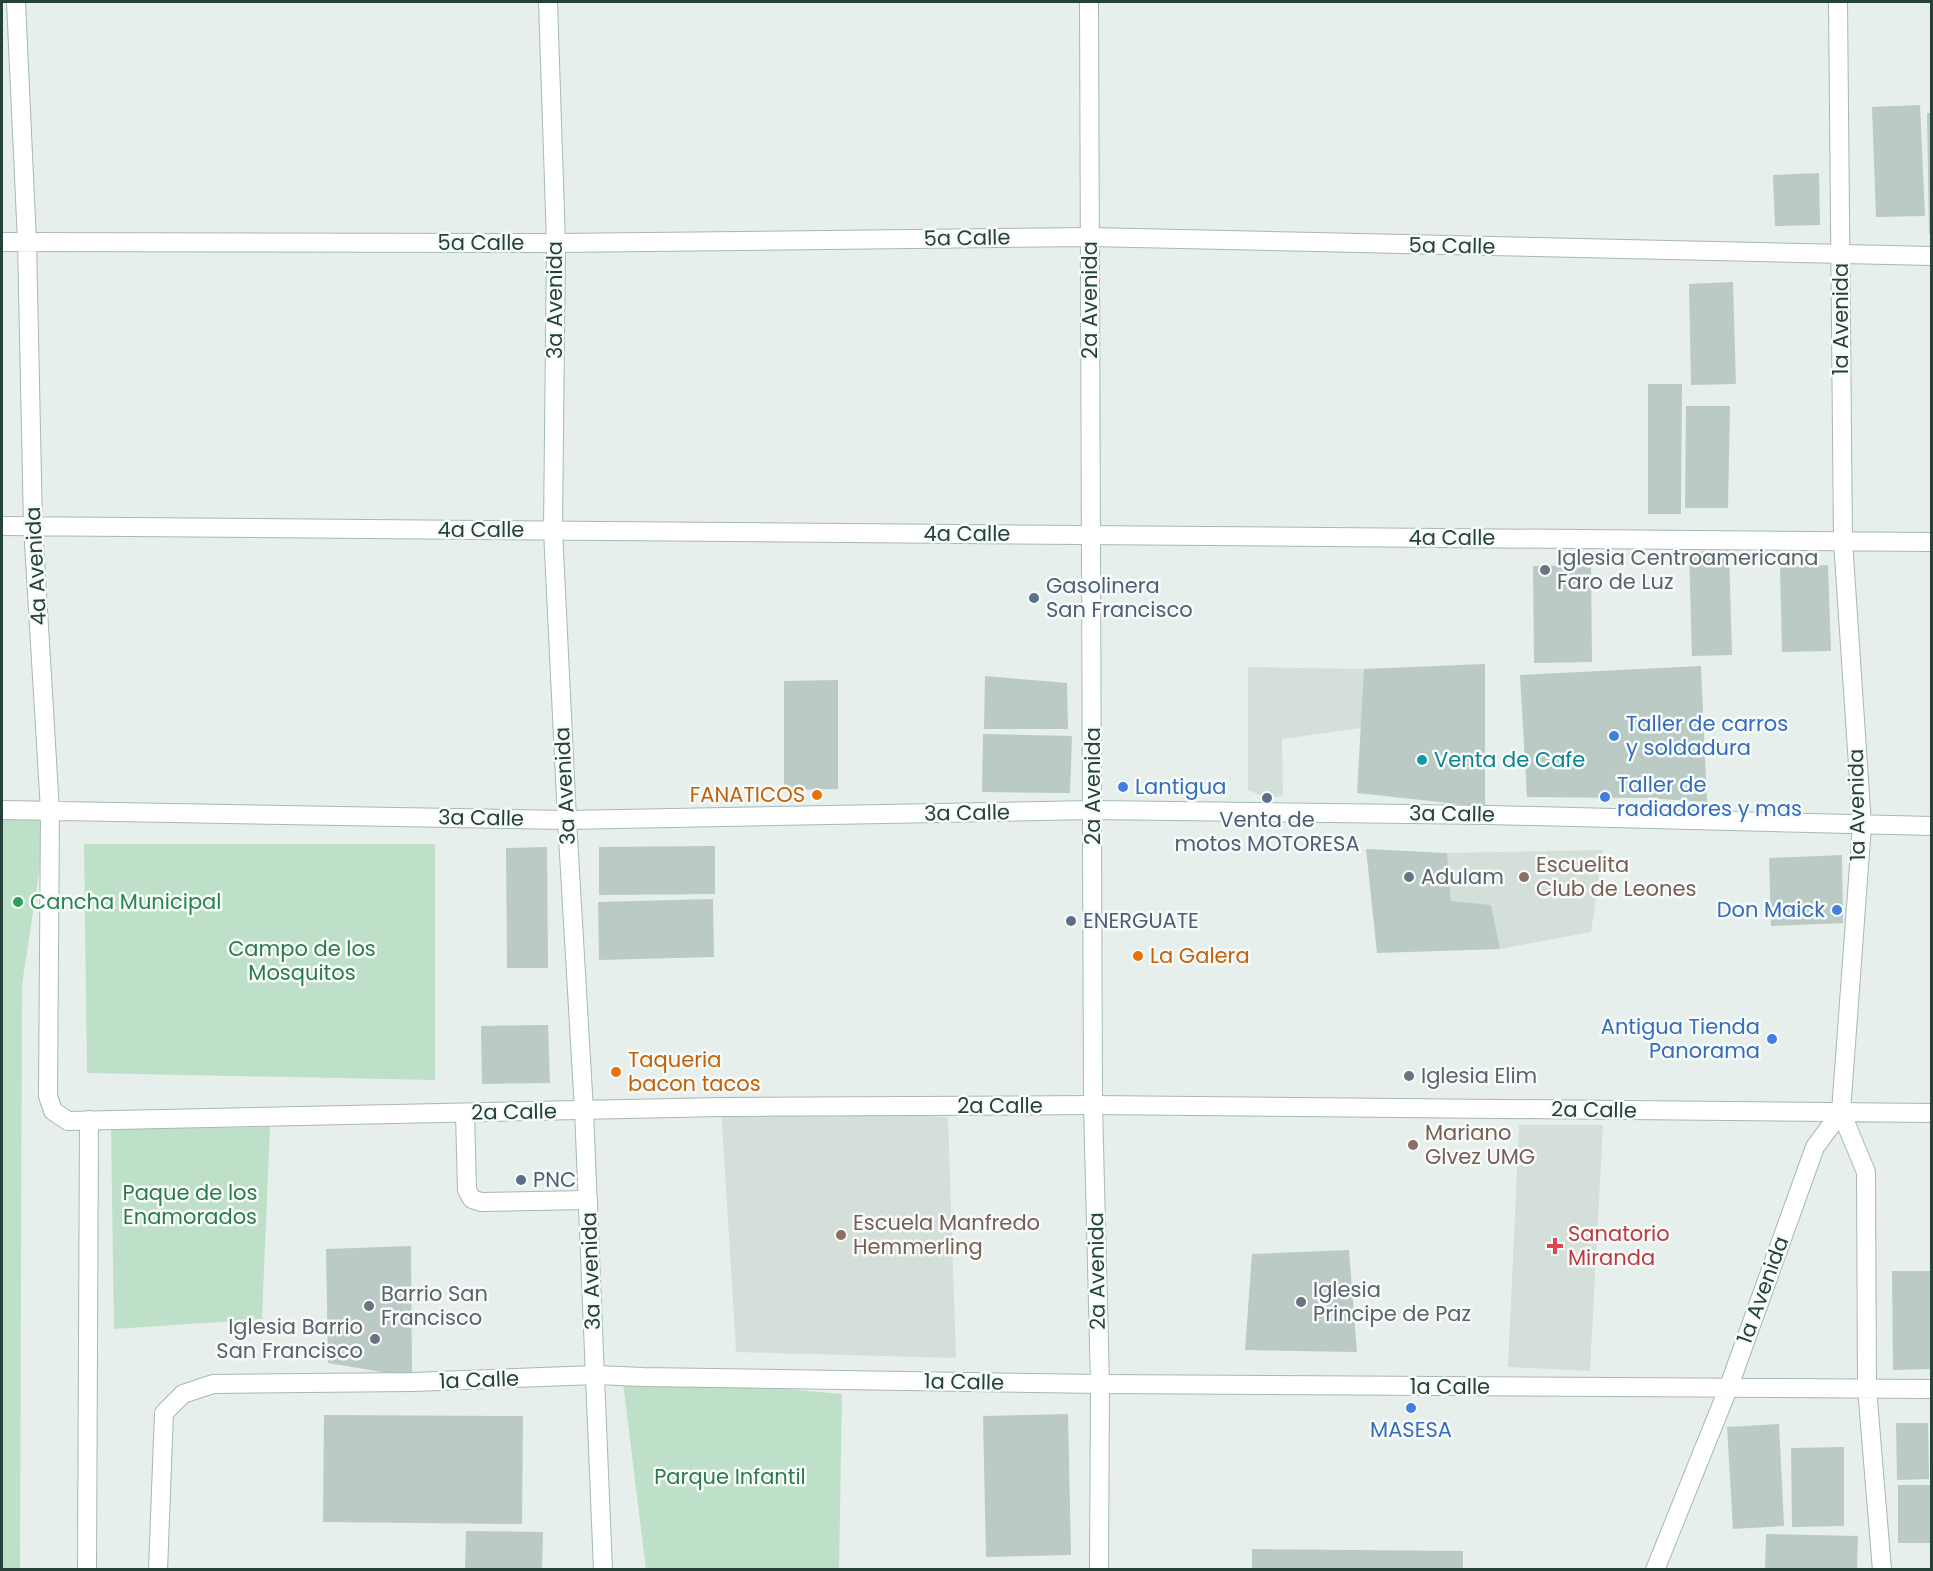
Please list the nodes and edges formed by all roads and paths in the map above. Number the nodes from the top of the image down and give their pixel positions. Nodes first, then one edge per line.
1 (16, 2) edge
2 (548, 2) edge
3 (1089, 2) edge
4 (1838, 2) edge
5 (1090, 237) junction
6 (2, 242) edge
7 (27, 242) junction
8 (556, 243) junction
9 (1840, 255) junction
10 (1932, 256) edge
11 (2, 526) edge
12 (33, 526) junction
13 (553, 530) junction
14 (1091, 535) junction
15 (1843, 541) junction
16 (1932, 542) edge
17 (2, 810) edge
18 (1093, 810) junction
19 (50, 811) junction
20 (567, 820) junction
21 (1862, 825) junction
22 (1932, 826) edge
23 (1093, 1105) junction
24 (584, 1110) junction
25 (1841, 1112) junction
26 (465, 1113) junction
27 (1932, 1113) edge
28 (68, 1120) joint
29 (89, 1120) junction
30 (588, 1200) junction
31 (596, 1375) junction
32 (1100, 1384) junction
33 (1867, 1388) junction
34 (1728, 1389) junction
35 (1932, 1389) edge
36 (87, 1569) edge
37 (158, 1569) edge
38 (603, 1569) edge
39 (1098, 1569) edge
40 (1655, 1569) edge
41 (1882, 1569) edge

1 - 7 street, 4a Avenida
2 - 8 street, 3a Avenida
3 - 5 street, 2a Avenida
4 - 9 street, 1a Avenida
5 - 8 street, 5a Calle
5 - 9 street, 5a Calle
5 - 14 street, 2a Avenida
6 - 7 street, 5a Calle
7 - 8 street, 5a Calle
7 - 12 street, 4a Avenida
8 - 13 street, 3a Avenida
9 - 10 street, 5a Calle
9 - 15 street, 1a Avenida
11 - 12 street, 4a Calle
12 - 13 street, 4a Calle
12 - 19 street, 4a Avenida
13 - 14 street, 4a Calle
13 - 20 street, 3a Avenida
14 - 15 street, 4a Calle
14 - 18 street, 2a Avenida
15 - 16 street, 4a Calle
15 - 21 street, 1a Avenida
17 - 19 street, 3a Calle
18 - 20 street, 3a Calle
18 - 21 street, 3a Calle
18 - 23 street, 2a Avenida
19 - 20 street, 3a Calle
19 - 28 street, 4a Avenida
20 - 24 street, 3a Avenida
21 - 22 street, 3a Calle
21 - 25 street, 1a Avenida
23 - 24 street, 2a Calle
23 - 25 street, 2a Calle
23 - 32 street, 2a Avenida
24 - 26 street, 2a Calle
24 - 30 street, 3a Avenida
25 - 27 street, 2a Calle
25 - 33 street
25 - 34 street, 1a Avenida
26 - 29 street, 2a Calle
26 - 30 street
28 - 29 street, 2a Calle
29 - 36 street
30 - 31 street, 3a Avenida
31 - 32 street, 1a Calle
31 - 37 street, 1a Calle
31 - 38 street, 3a Avenida
32 - 34 street, 1a Calle
32 - 39 street, 2a Avenida
33 - 34 street, 1a Calle
33 - 35 street, 1a Calle
33 - 41 street
34 - 40 street, 1a Avenida

